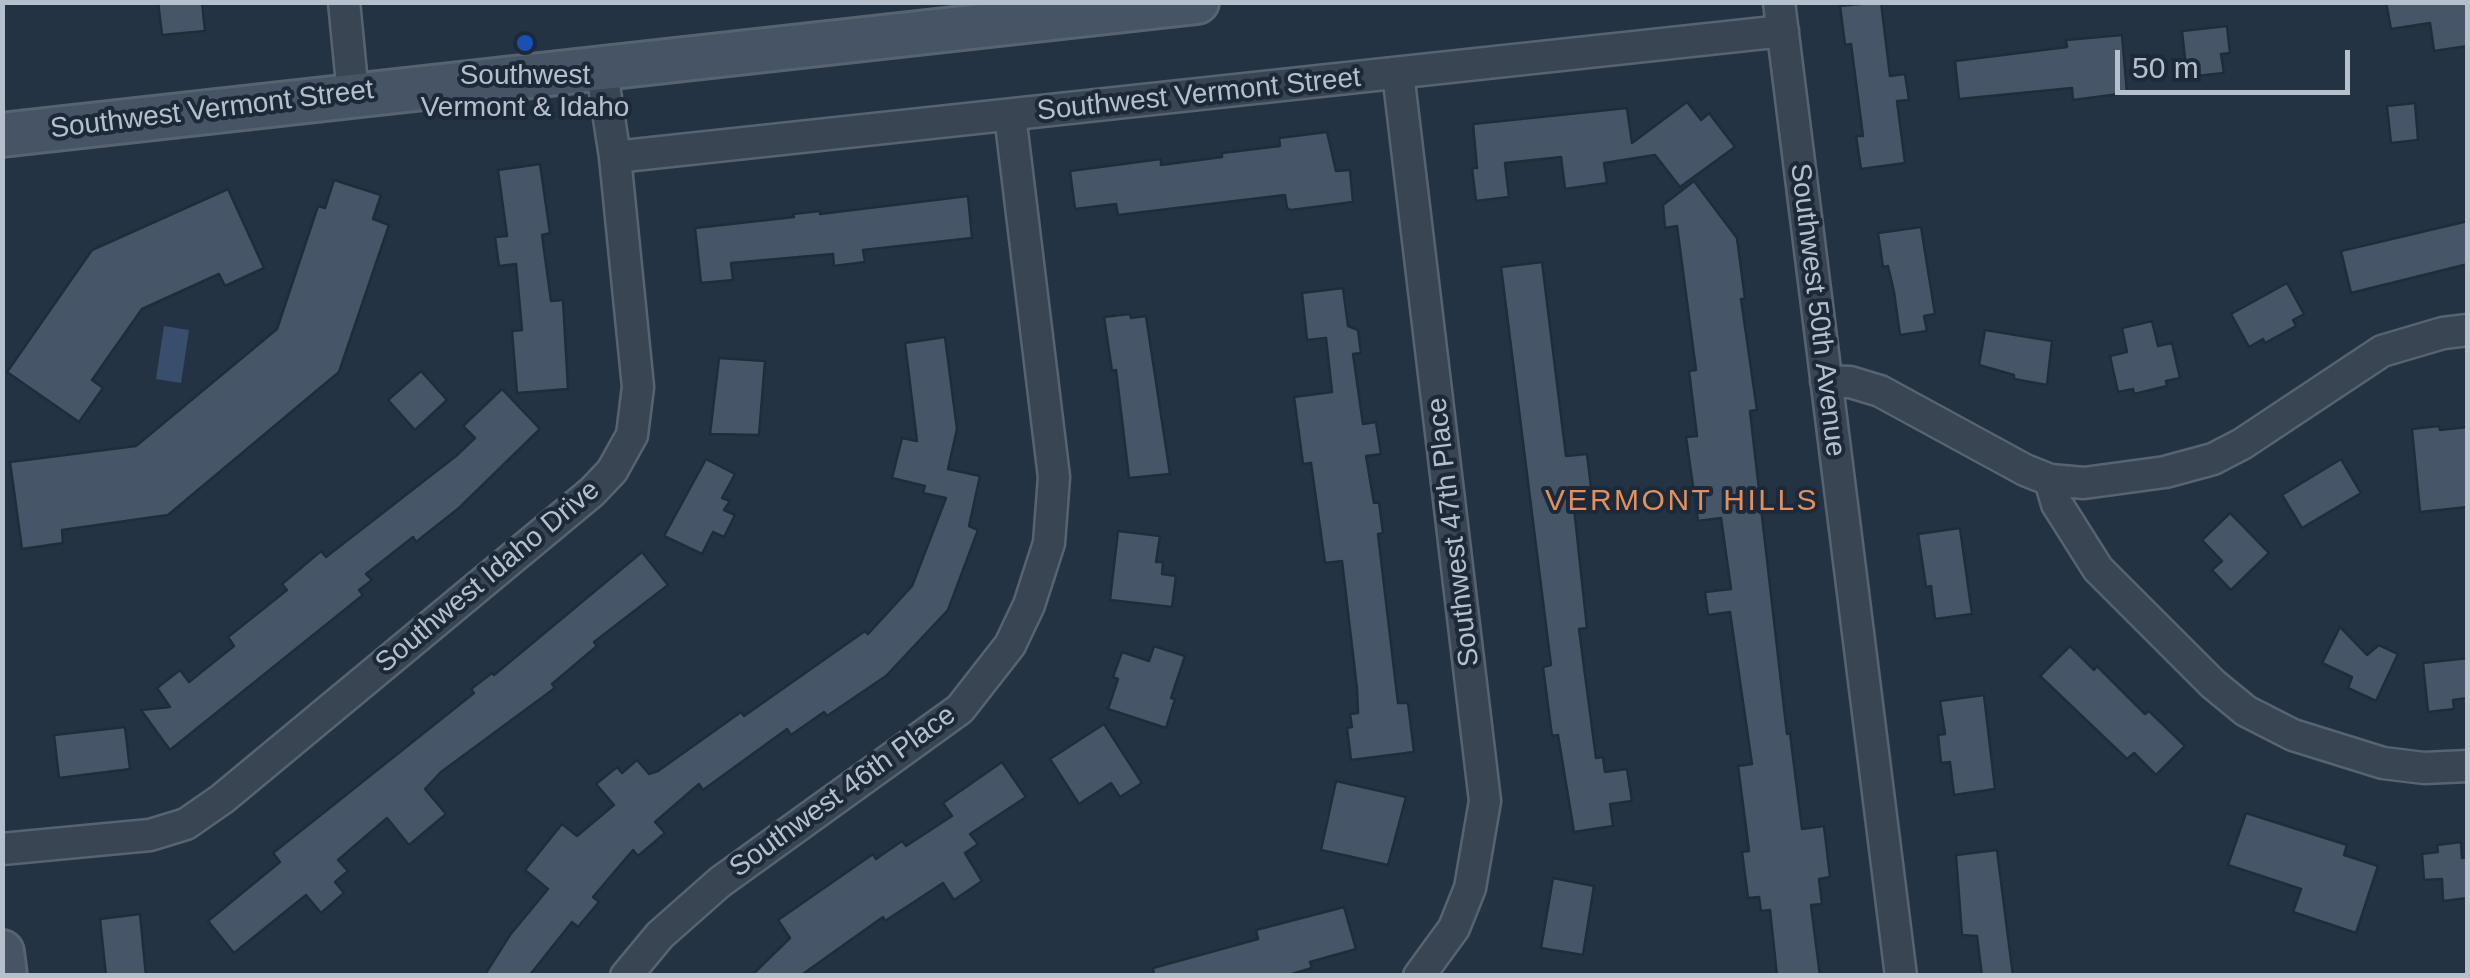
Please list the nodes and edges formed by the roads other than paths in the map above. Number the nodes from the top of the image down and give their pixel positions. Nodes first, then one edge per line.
1 (344, 2) edge
2 (1198, 2) edge
3 (1781, 17) edge
4 (600, 66) junction
5 (1398, 73) junction
6 (353, 94) junction
7 (1010, 115) junction
8 (2, 135) edge
9 (616, 157) junction
10 (2468, 330) edge
11 (1826, 381) junction
12 (2050, 480) junction
13 (2468, 766) edge
14 (2, 849) edge
15 (2, 952) edge
16 (6, 976) edge
17 (626, 976) edge
18 (1419, 976) edge
19 (1901, 976) edge

1 - 6 street
2 - 4 main road, Southwest Vermont Street
3 - 5 street, Southwest Vermont Street
3 - 11 street, Southwest 50th Avenue
4 - 6 main road, Southwest Vermont Street
4 - 9 street, Southwest Idaho Drive
5 - 7 street, Southwest Vermont Street
5 - 18 street, Southwest 47th Place
6 - 8 main road, Southwest Vermont Street
7 - 9 street, Southwest Vermont Street
7 - 17 street, Southwest 46th Place
9 - 14 street, Southwest Idaho Drive
10 - 12 street
11 - 12 street
11 - 19 street, Southwest 50th Avenue
12 - 13 street
15 - 16 main road

